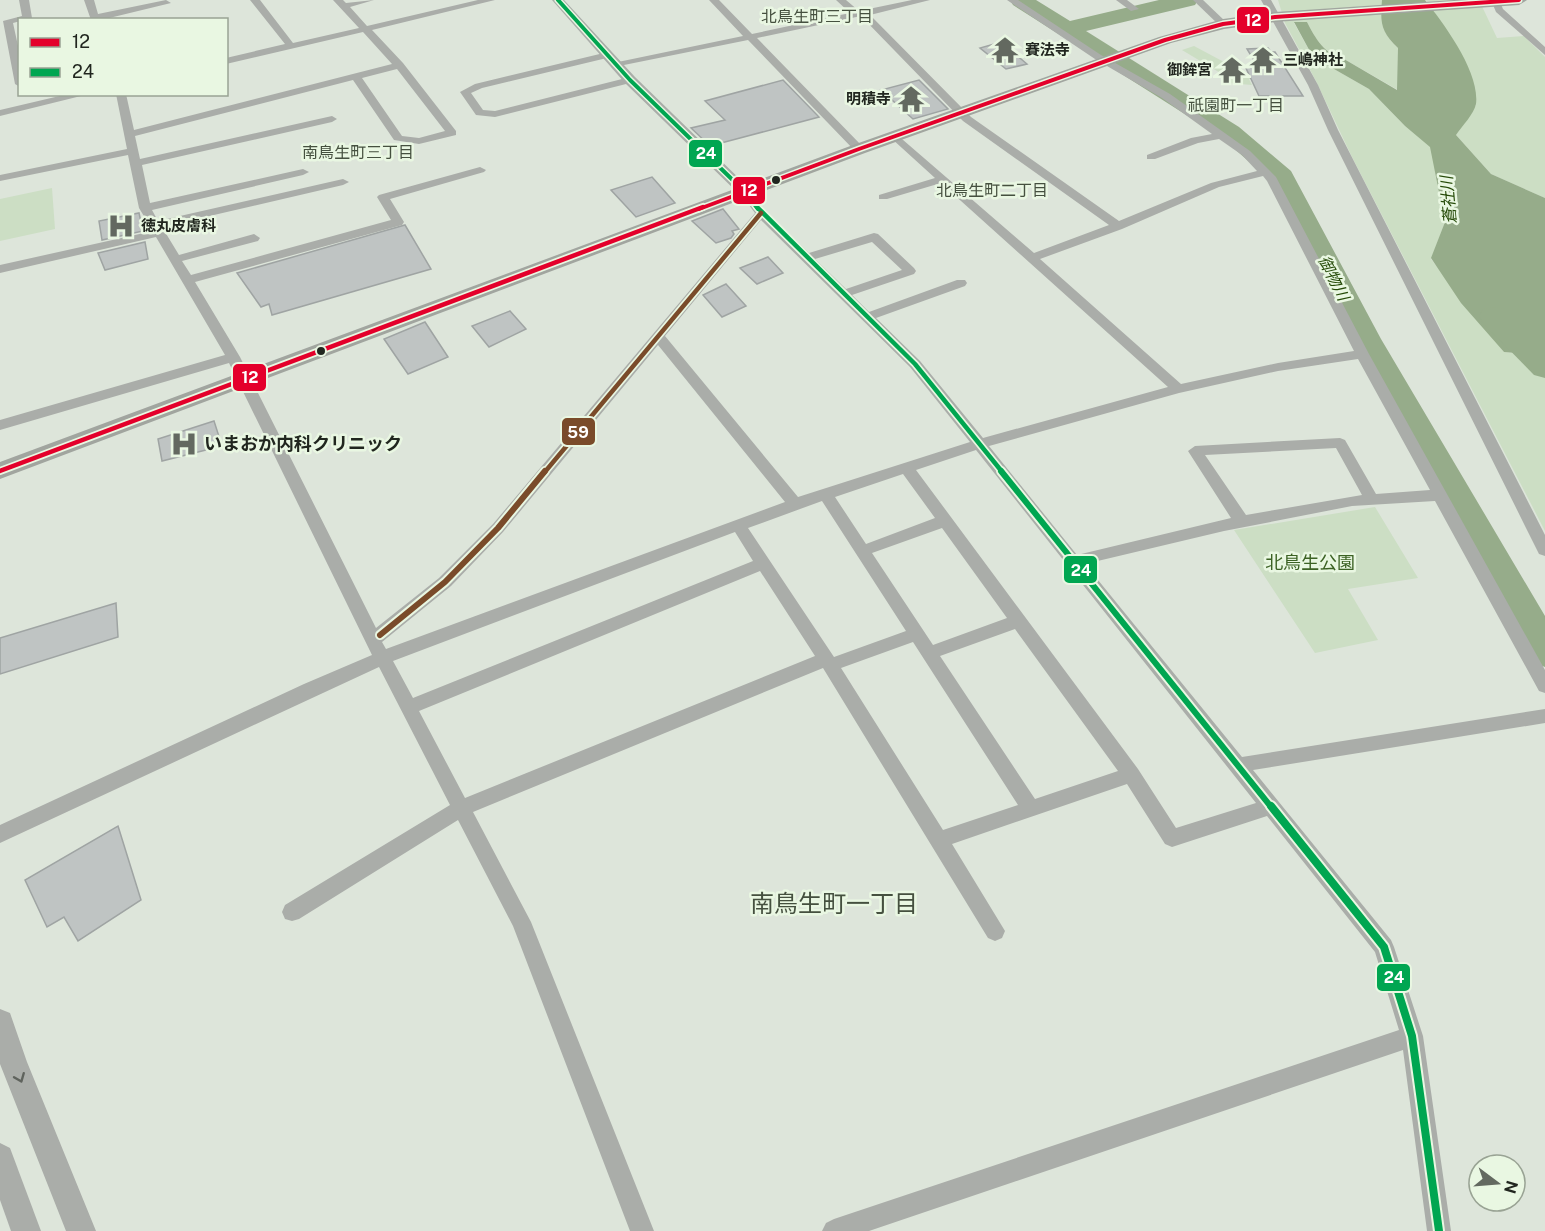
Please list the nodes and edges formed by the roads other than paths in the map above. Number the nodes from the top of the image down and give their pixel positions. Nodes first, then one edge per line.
1 (24, 0) edge
2 (89, 0) edge
3 (255, 0) edge
4 (369, 0) edge
5 (490, 0) edge
6 (558, 0) edge
7 (714, 0) edge
8 (841, 0) edge
9 (925, 0) edge
10 (1012, 0) edge
11 (1121, 0) edge
12 (1198, 0) edge
13 (1519, 0) edge
14 (1488, 2) edge
15 (166, 3) dead end
16 (341, 3) edge
17 (1134, 9) dead end
18 (1274, 11) edge
19 (860, 14) junction
20 (27, 18) edge
21 (96, 18) edge
22 (18, 19) edge
23 (1223, 24) junction
24 (367, 28) junction
25 (750, 36) junction
26 (291, 46) junction
27 (1545, 52) edge
28 (608, 55) junction
29 (1106, 60) junction
30 (228, 61) edge
31 (399, 65) junction
32 (618, 66) junction
33 (18, 74) edge
34 (356, 76) junction
35 (630, 80) junction
36 (21, 96) edge
37 (75, 96) edge
38 (121, 96) edge
39 (24, 108) junction
40 (0, 113) edge
41 (961, 113) junction
42 (332, 119) dead end
43 (130, 134) junction
44 (1221, 135) junction
45 (895, 136) junction
46 (859, 149) junction
47 (134, 157) junction
48 (1151, 157) dead end
49 (480, 170) dead end
50 (303, 172) dead end
51 (1266, 172) junction
52 (0, 178) edge
53 (943, 179) junction
54 (343, 182) dead end
55 (744, 192) junction
56 (883, 197) dead end
57 (145, 208) junction
58 (761, 213) junction
59 (1118, 226) junction
60 (157, 229) junction
61 (254, 238) dead end
62 (807, 258) junction
63 (1032, 258) junction
64 (176, 259) junction
65 (0, 269) edge
66 (188, 280) junction
67 (961, 283) dead end
68 (844, 294) junction
69 (868, 317) junction
70 (658, 336) junction
71 (1362, 354) junction
72 (233, 357) junction
73 (246, 380) junction
74 (1178, 389) junction
75 (0, 425) edge
76 (980, 444) junction
77 (906, 468) junction
78 (0, 471) edge
79 (825, 494) junction
80 (1440, 495) junction
81 (1372, 500) junction
82 (795, 504) junction
83 (944, 521) junction
84 (1242, 522) junction
85 (738, 525) junction
86 (862, 550) junction
87 (1545, 550) edge
88 (1075, 561) junction
89 (763, 563) junction
90 (1018, 621) junction
91 (917, 634) junction
92 (378, 649) junction
93 (929, 653) junction
94 (828, 662) junction
95 (1545, 687) edge
96 (408, 708) junction
97 (1545, 716) edge
98 (1238, 765) junction
99 (1131, 775) junction
100 (1272, 806) junction
101 (461, 808) junction
102 (1031, 809) junction
103 (0, 834) edge
104 (939, 840) junction
105 (292, 912) dead end
106 (995, 931) dead end
107 (0, 1023) edge
108 (1412, 1036) junction
109 (3, 1173) edge
110 (26, 1231) edge
111 (81, 1231) edge
112 (642, 1231) edge
113 (834, 1231) edge
114 (1439, 1231) edge

1 - 20 street
2 - 21 street
3 - 26 street
4 - 16 street
5 - 24 street
6 - 28 street
7 - 25 street
8 - 19 street
9 - 19 street
10 - 29 street
11 - 17 street
12 - 23 street
13 - 14 main road
14 - 18 main road
14 - 27 street
15 - 21 street
16 - 24 street
18 - 23 main road
18 - 87 street
19 - 25 street
19 - 41 street
22 - 33 street
23 - 29 main road
24 - 26 street
24 - 31 street
25 - 32 street
25 - 46 street
26 - 30 street
28 - 32 street
28 - 35 street
29 - 41 main road
29 - 44 street
31 - 34 street
31 - 34 street
32 - 35 street
34 - 43 street
35 - 55 street
36 - 39 street
37 - 39 street
38 - 43 street
39 - 40 street
41 - 45 main road
41 - 59 street
42 - 47 street
43 - 47 street
44 - 48 street
44 - 51 street
45 - 46 main road
45 - 53 street
46 - 55 main road
47 - 52 street
47 - 57 street
49 - 66 street
50 - 57 street
51 - 59 street
51 - 71 street
53 - 56 street
53 - 63 street
54 - 60 street
55 - 58 street
55 - 73 main road
57 - 60 street
58 - 62 street
58 - 70 street
59 - 63 street
60 - 64 street
60 - 65 street
61 - 64 street
62 - 68 street
62 - 68 street
63 - 74 street
64 - 66 street
66 - 72 street
67 - 69 street
68 - 69 street
69 - 76 street
70 - 82 street
70 - 92 street
71 - 74 street
71 - 80 street
72 - 73 street
72 - 75 street
73 - 78 main road
73 - 92 street
74 - 76 street
76 - 77 street
76 - 88 street
77 - 79 street
77 - 83 street
79 - 82 street
79 - 86 street
80 - 81 street
80 - 95 street
81 - 84 street
81 - 84 street
82 - 85 street
83 - 86 street
83 - 90 street
84 - 88 street
85 - 89 street
85 - 92 street
86 - 91 street
88 - 98 street
89 - 94 street
89 - 96 street
90 - 93 street
90 - 99 street
91 - 93 street
91 - 94 street
92 - 96 street
92 - 103 street
93 - 102 street
94 - 101 street
94 - 104 street
96 - 101 street
97 - 98 street
98 - 100 street
99 - 100 street
99 - 102 street
100 - 108 street
101 - 105 street
101 - 112 street
102 - 104 street
104 - 106 street
107 -> 111 street
108 - 113 street
108 - 114 street
109 - 110 street

